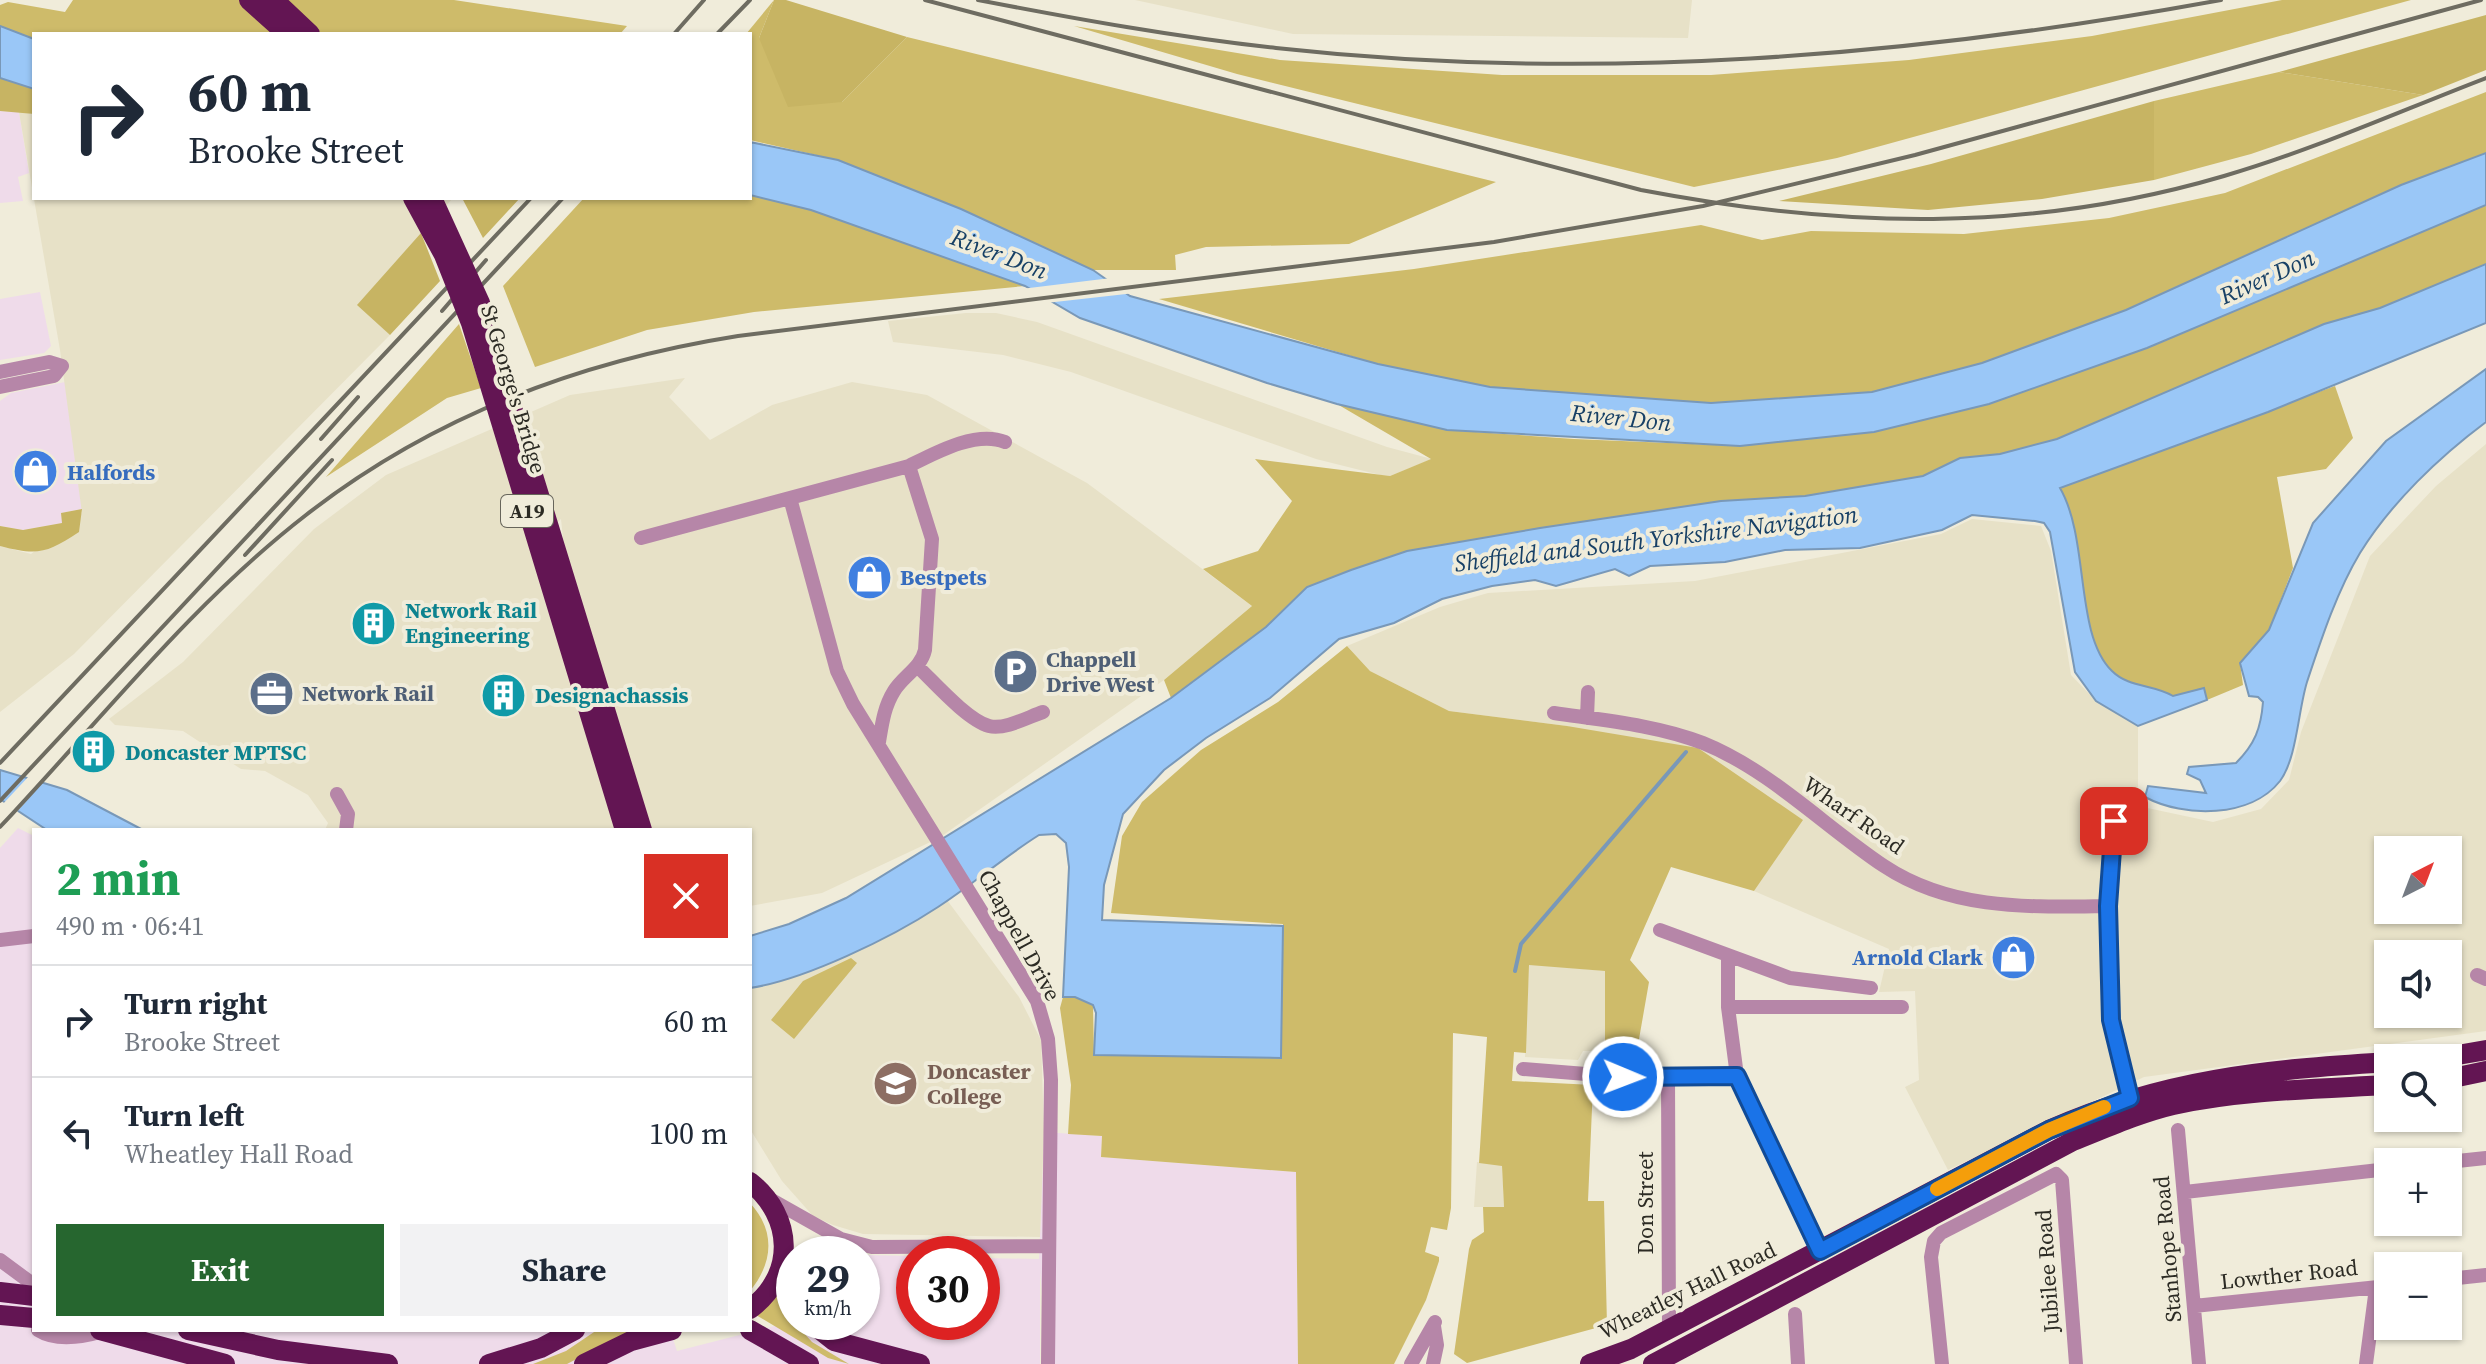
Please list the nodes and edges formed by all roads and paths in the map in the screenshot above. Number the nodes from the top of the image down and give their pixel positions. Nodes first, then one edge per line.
1 (249, 0) edge
2 (274, 0) edge
3 (285, 32) edge
4 (308, 32) edge
5 (414, 200) edge
6 (433, 200) edge
7 (8, 371) edge
8 (34, 382) junction
9 (0, 387) edge
10 (1005, 442) dead end
11 (909, 466) junction
12 (790, 498) junction
13 (641, 538) dead end
14 (917, 666) junction
15 (1588, 692) dead end
16 (851, 699) junction
17 (888, 702) junction
18 (1043, 712) dead end
19 (1554, 713) dead end
20 (1587, 718) junction
21 (879, 742) junction
22 (337, 794) dead end
23 (2116, 798) dead end
24 (346, 828) edge
25 (624, 828) edge
26 (641, 828) edge
27 (2108, 906) junction
28 (1660, 930) dead end
29 (32, 936) edge
30 (0, 940) edge
31 (1728, 957) junction
32 (1871, 988) dead end
33 (1728, 1007) junction
34 (1902, 1007) dead end
35 (2486, 1050) edge
36 (2462, 1054) edge
37 (2374, 1063) edge
38 (1523, 1069) dead end
39 (2486, 1071) edge
40 (1737, 1076) junction
41 (2462, 1076) edge
42 (1668, 1078) junction
43 (2374, 1086) edge
44 (2130, 1098) junction
45 (2178, 1130) dead end
46 (2486, 1158) edge
47 (2462, 1161) edge
48 (2374, 1171) edge
49 (760, 1190) edge
50 (2185, 1192) junction
51 (783, 1236) edge
52 (1048, 1246) junction
53 (1820, 1251) junction
54 (0, 1260) edge
55 (2486, 1275) edge
56 (2462, 1278) edge
57 (776, 1281) edge
58 (32, 1284) edge
59 (2374, 1288) edge
60 (0, 1292) edge
61 (32, 1296) edge
62 (2194, 1306) junction
63 (752, 1308) edge
64 (1795, 1314) dead end
65 (0, 1315) edge
66 (32, 1323) edge
67 (2374, 1326) edge
68 (1669, 1329) junction
69 (752, 1331) edge
70 (45, 1332) edge
71 (92, 1332) edge
72 (117, 1332) edge
73 (197, 1332) edge
74 (571, 1332) edge
75 (665, 1332) edge
76 (162, 1338) edge
77 (826, 1340) edge
78 (833, 1340) edge
79 (1695, 1344) junction
80 (1434, 1363) edge
81 (225, 1364) edge
82 (388, 1364) edge
83 (489, 1364) edge
84 (584, 1364) edge
85 (809, 1364) edge
86 (863, 1364) edge
87 (920, 1364) edge
88 (1048, 1364) edge
89 (1411, 1364) edge
90 (1590, 1364) edge
91 (1653, 1364) edge
92 (1667, 1364) edge
93 (1798, 1364) edge
94 (1942, 1364) edge
95 (2076, 1364) edge
96 (2199, 1364) edge
97 (2366, 1364) edge

1 - 3 highway
2 - 4 highway
5 - 25 highway, St George's Bridge / A19, bridge
6 - 26 highway, St George's Bridge / A19, bridge
7 - 8 street
7 - 8 street
8 - 9 street
10 - 11 street
11 - 12 street
11 - 14 street
12 - 13 street
12 - 16 street, Chappell Drive
14 - 17 street
14 - 18 street
15 - 20 street
16 - 17 street
16 - 21 street, Chappell Drive
17 - 21 street
19 - 20 street, Wharf Road
20 - 27 street, Wharf Road
21 - 52 street, Chappell Drive
22 - 24 street
23 - 27 street
27 - 44 street
28 - 31 street
29 - 30 street
31 - 32 street
31 - 33 street
33 - 34 street
33 - 40 street
35 - 36 highway
37 - 44 highway, Wheatley Hall Road
38 - 42 street
39 - 41 highway
40 - 42 street
40 - 53 street
42 - 68 street, Don Street
43 - 79 highway, Wheatley Hall Road
44 - 53 highway, Wheatley Hall Road
45 - 50 street, Stanhope Road
46 - 47 street
48 - 50 street
49 - 51 highway
49 - 52 street
50 - 62 street, Stanhope Road
52 - 88 street, Chappell Drive
53 - 68 highway, Wheatley Hall Road
54 - 58 street
55 - 56 street
57 - 63 highway
59 - 62 street, Lowther Road
60 - 61 highway
62 - 96 street, Stanhope Road
64 - 93 street
65 - 66 highway
67 - 97 street
68 - 90 highway, Wheatley Hall Road
69 - 85 highway
70 - 71 street
72 - 76 highway
73 - 82 highway
74 - 83 highway
75 - 84 highway
76 - 81 highway
77 - 86 highway
78 - 87 highway
79 - 91 highway, Wheatley Hall Road
79 - 92 highway
80 - 89 street
94 - 95 street, Jubilee Road

